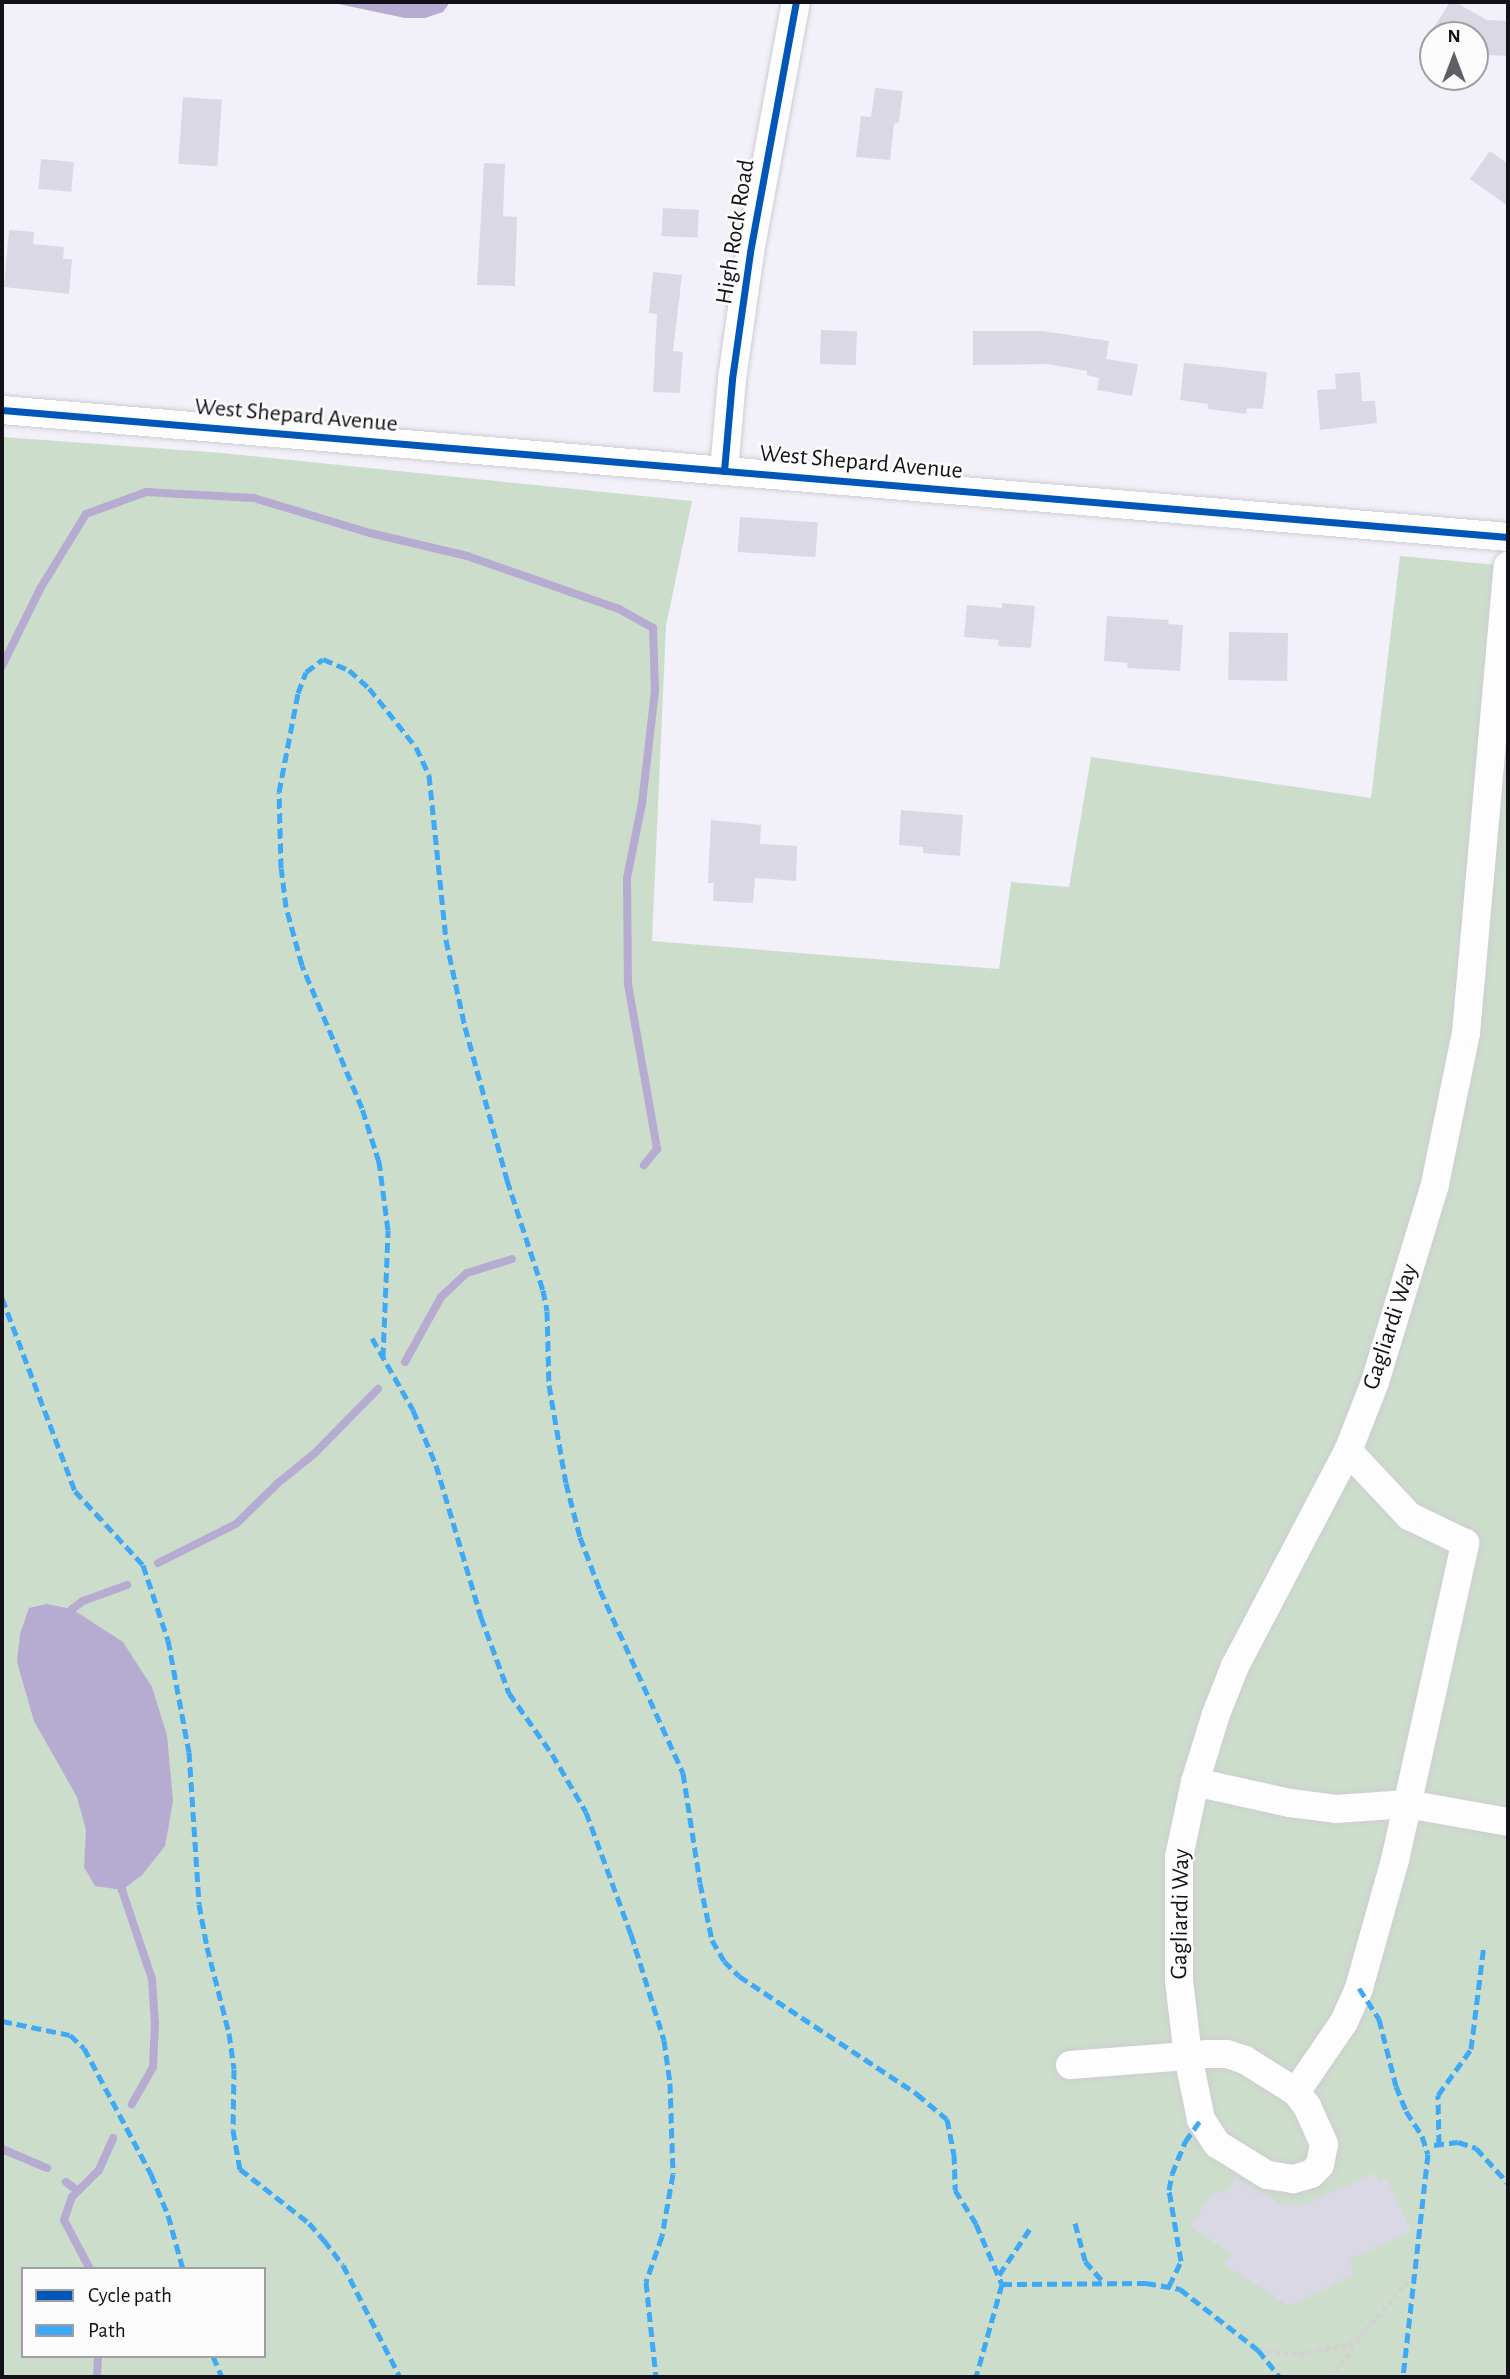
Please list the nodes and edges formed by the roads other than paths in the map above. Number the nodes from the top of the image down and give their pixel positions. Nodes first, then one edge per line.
1 (796, 2) edge
2 (2, 410) edge
3 (724, 471) junction
4 (1508, 537) edge
5 (1508, 566) edge
6 (1348, 1451) junction
7 (1195, 1782) junction
8 (1408, 1804) junction
9 (1508, 1822) edge
10 (1188, 2056) junction
11 (1070, 2065) dead end
12 (1296, 2092) junction

1 - 3 street, High Rock Road
2 - 3 street, West Shepard Avenue
3 - 4 street, West Shepard Avenue
5 - 6 street, Gagliardi Way
6 - 7 street, Gagliardi Way
6 - 8 street
7 - 8 street
7 - 10 street, Gagliardi Way
8 - 9 street
8 - 12 street
10 - 11 street
10 - 12 street
10 - 12 street, Gagliardi Way

